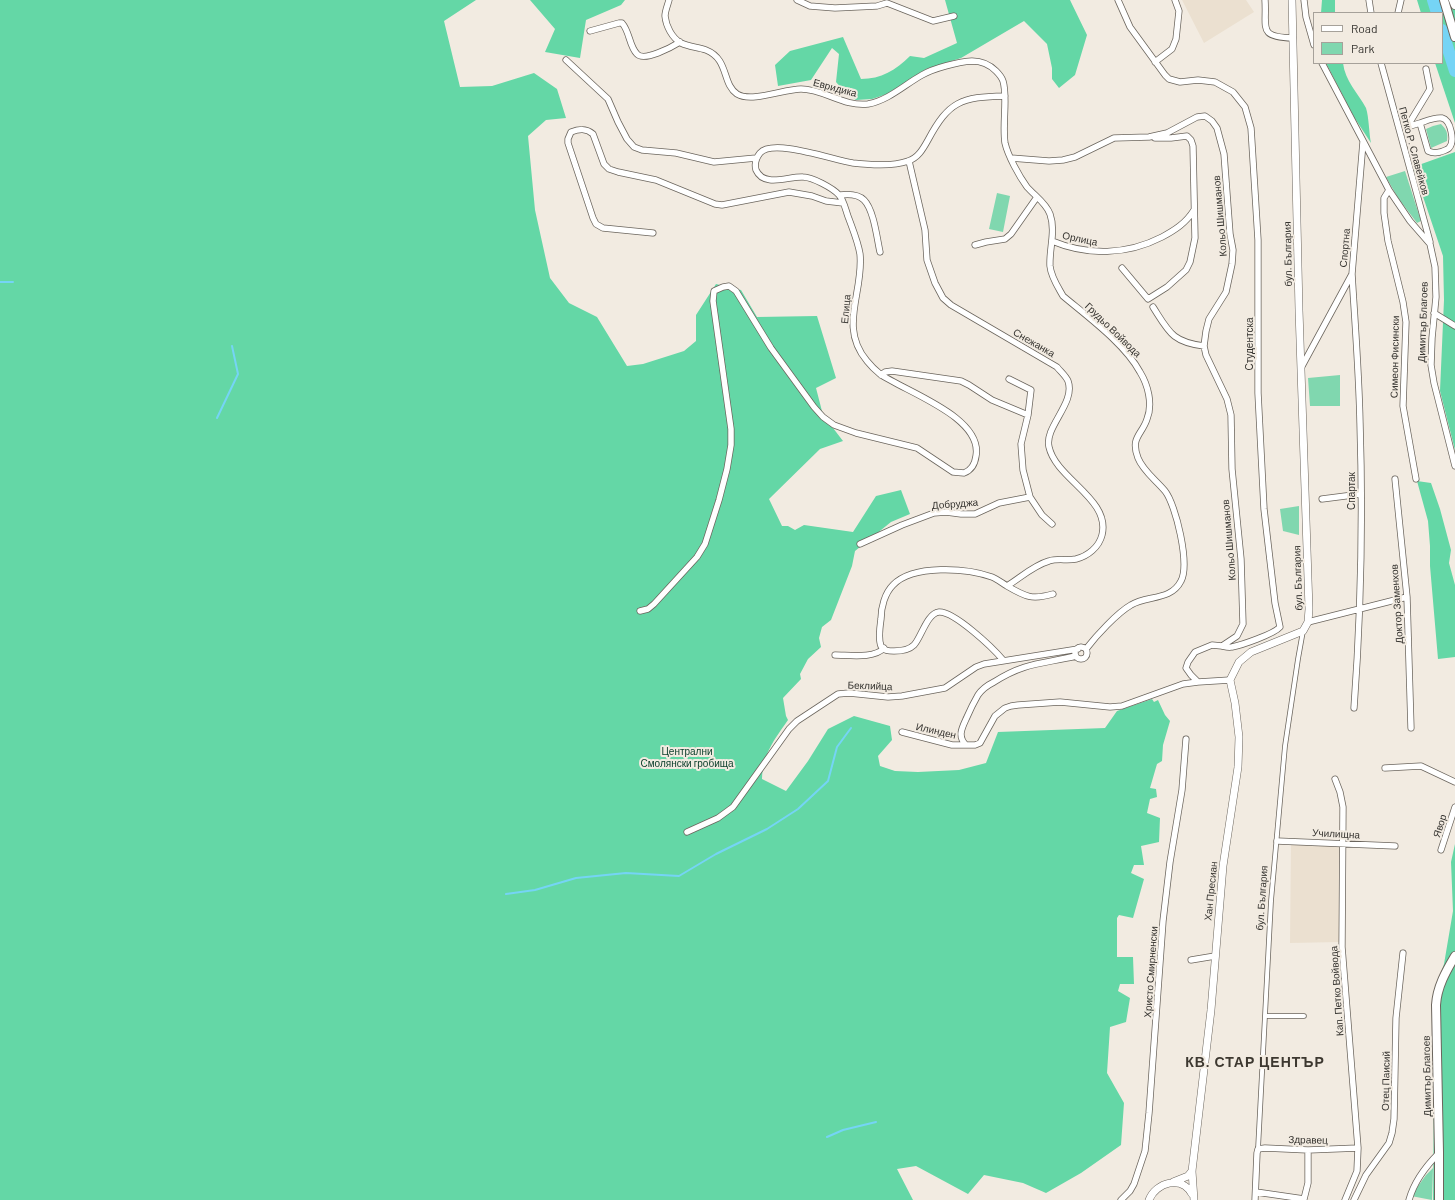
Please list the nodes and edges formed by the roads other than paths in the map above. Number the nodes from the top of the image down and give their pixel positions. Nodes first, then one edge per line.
1 (670, 0) edge
2 (797, 0) edge
3 (1118, 0) edge
4 (1175, 0) edge
5 (1265, 0) edge
6 (1292, 0) edge
7 (1304, 0) edge
8 (1369, 0) edge
9 (1401, 0) edge
10 (1444, 0) edge
11 (1453, 0) edge
12 (890, 2) edge
13 (819, 3) edge
14 (1455, 5) edge
15 (1371, 12) edge
16 (1398, 12) edge
17 (954, 16) dead end
18 (590, 31) dead end
19 (1455, 37) edge
20 (1293, 38) junction
21 (680, 42) junction
22 (1313, 42) edge
23 (566, 60) dead end
24 (1155, 62) junction
25 (1323, 64) edge
26 (1381, 64) edge
27 (1426, 69) dead end
28 (1005, 96) junction
29 (1420, 123) junction
30 (1407, 127) junction
31 (1400, 132) junction
32 (1149, 137) junction
33 (1363, 141) junction
34 (756, 158) junction
35 (1011, 158) junction
36 (909, 161) junction
37 (1389, 190) junction
38 (840, 195) junction
39 (1037, 197) junction
40 (843, 203) junction
41 (1195, 210) junction
42 (653, 233) dead end
43 (1052, 241) junction
44 (1430, 244) junction
45 (974, 245) dead end
46 (880, 252) dead end
47 (1122, 268) dead end
48 (1352, 274) junction
49 (1153, 307) dead end
50 (1434, 313) junction
51 (1455, 326) edge
52 (1204, 346) junction
53 (1301, 368) junction
54 (881, 375) junction
55 (1009, 379) dead end
56 (1028, 415) junction
57 (1455, 466) edge
58 (1395, 479) dead end
59 (1416, 479) dead end
60 (1361, 494) junction
61 (1030, 497) junction
62 (1322, 499) dead end
63 (1052, 524) dead end
64 (860, 544) dead end
65 (1007, 586) junction
66 (1053, 594) dead end
67 (1407, 597) junction
68 (1359, 609) junction
69 (640, 611) dead end
70 (1308, 622) junction
71 (1303, 631) junction
72 (1222, 646) junction
73 (884, 648) junction
74 (1078, 649) junction
75 (1086, 649) junction
76 (835, 655) dead end
77 (1076, 656) junction
78 (1003, 660) junction
79 (1231, 678) junction
80 (1198, 682) junction
81 (1354, 708) dead end
82 (1411, 728) dead end
83 (902, 732) dead end
84 (1186, 739) dead end
85 (966, 745) junction
86 (1385, 768) dead end
87 (1335, 779) dead end
88 (1455, 782) edge
89 (1455, 807) edge
90 (687, 832) dead end
91 (1277, 841) junction
92 (1342, 844) junction
93 (1395, 846) dead end
94 (1441, 850) dead end
95 (1403, 953) dead end
96 (1215, 956) junction
97 (1455, 956) edge
98 (1191, 960) dead end
99 (1265, 1016) junction
100 (1304, 1016) dead end
101 (1358, 1148) junction
102 (1258, 1150) junction
103 (1308, 1150) junction
104 (1439, 1152) junction
105 (1192, 1171) junction
106 (1171, 1183) junction
107 (1256, 1192) junction
108 (1194, 1198) edge
109 (1120, 1200) edge
110 (1149, 1200) edge
111 (1256, 1200) edge
112 (1346, 1200) edge
113 (1354, 1200) edge
114 (1409, 1200) edge
115 (1439, 1200) edge

1 - 21 street
2 - 13 street
3 - 24 street, Студентска
4 - 24 street
5 - 20 street
6 - 20 street, бул. България
7 - 22 street
8 - 15 street
9 - 16 street
10 - 19 main road
11 - 14 main road
12 - 13 street
12 - 17 street
18 - 21 street
20 - 53 street, бул. България
21 - 28 street, Евридика
23 - 34 street
24 - 72 street, Студентска
25 - 33 street, Димитър Благоев
26 - 31 street, Петко Р. Славейков
27 - 30 street
28 - 35 street, Грудьо Войвода
28 - 36 street
29 - 29 street
29 - 30 street
30 - 31 street
31 - 44 street, Петко Р. Славейков
32 - 35 street, Кольо Шишманов
32 - 41 street
32 - 52 street, Кольо Шишманов
33 - 37 street, Димитър Благоев
33 - 48 street, Спортна
34 - 36 street
34 - 38 street
35 - 39 street, Грудьо Войвода
36 - 65 street, Снежанка
37 - 44 street, Димитър Благоев
37 - 59 street, Симеон Фисински
38 - 40 street, Елица
38 - 46 street
39 - 43 street, Грудьо Войвода
39 - 45 street
40 - 42 street
40 - 54 street, Елица
41 - 43 street, Орлица
41 - 47 street
43 - 75 street, Грудьо Войвода
44 - 50 street, Димитър Благоев
48 - 53 street, Спортна
48 - 60 street, Спартак
49 - 52 street
50 - 51 street
50 - 57 street, Димитър Благоев
52 - 72 street, Кольо Шишманов
53 - 70 street, бул. България
54 - 56 street
54 - 69 street, Елица
55 - 56 street
56 - 61 street
58 - 67 street, Доктор Заменхов
60 - 62 street
60 - 68 street, Спартак
61 - 63 street
61 - 64 street, Добруджа
65 - 66 street
65 - 73 street
67 - 68 street
67 - 82 street, Доктор Заменхов
68 - 70 street
68 - 81 street, Спартак
70 - 71 street, бул. България
71 - 79 street
71 - 91 street, бул. България
72 - 80 street, Кольо Шишманов
73 - 76 street
73 - 78 street
74 - 75 street
74 - 77 street
74 - 78 street, Беклийца
75 - 77 street
77 - 85 street
78 - 90 street, Беклийца
79 - 80 street
79 - 96 street, Хан Пресиан
80 - 85 street
83 - 85 street, Илинден
84 - 109 street, Христо Смирненски
86 - 88 street
87 - 92 street, Кап. Петко Войвода
89 - 94 street, Явор
91 - 92 street, Училищна
91 - 99 street, бул. България
92 - 93 street, Училищна
92 - 101 street, Кап. Петко Войвода
95 - 113 street, Отец Паисий
96 - 98 street
96 - 105 street, Хан Пресиан
97 - 104 main road, Димитър Благоев
99 - 100 street
99 - 102 street, бул. България
101 - 103 street, Здравец
101 - 112 street, Кап. Петко Войвода
102 - 103 street, Здравец
102 - 107 street, бул. България
103 - 107 street
104 - 114 street
104 - 115 main road, Димитър Благоев
105 - 106 street
105 - 108 street, Хан Пресиан
106 - 108 street
106 - 110 street
107 - 111 street, бул. България

